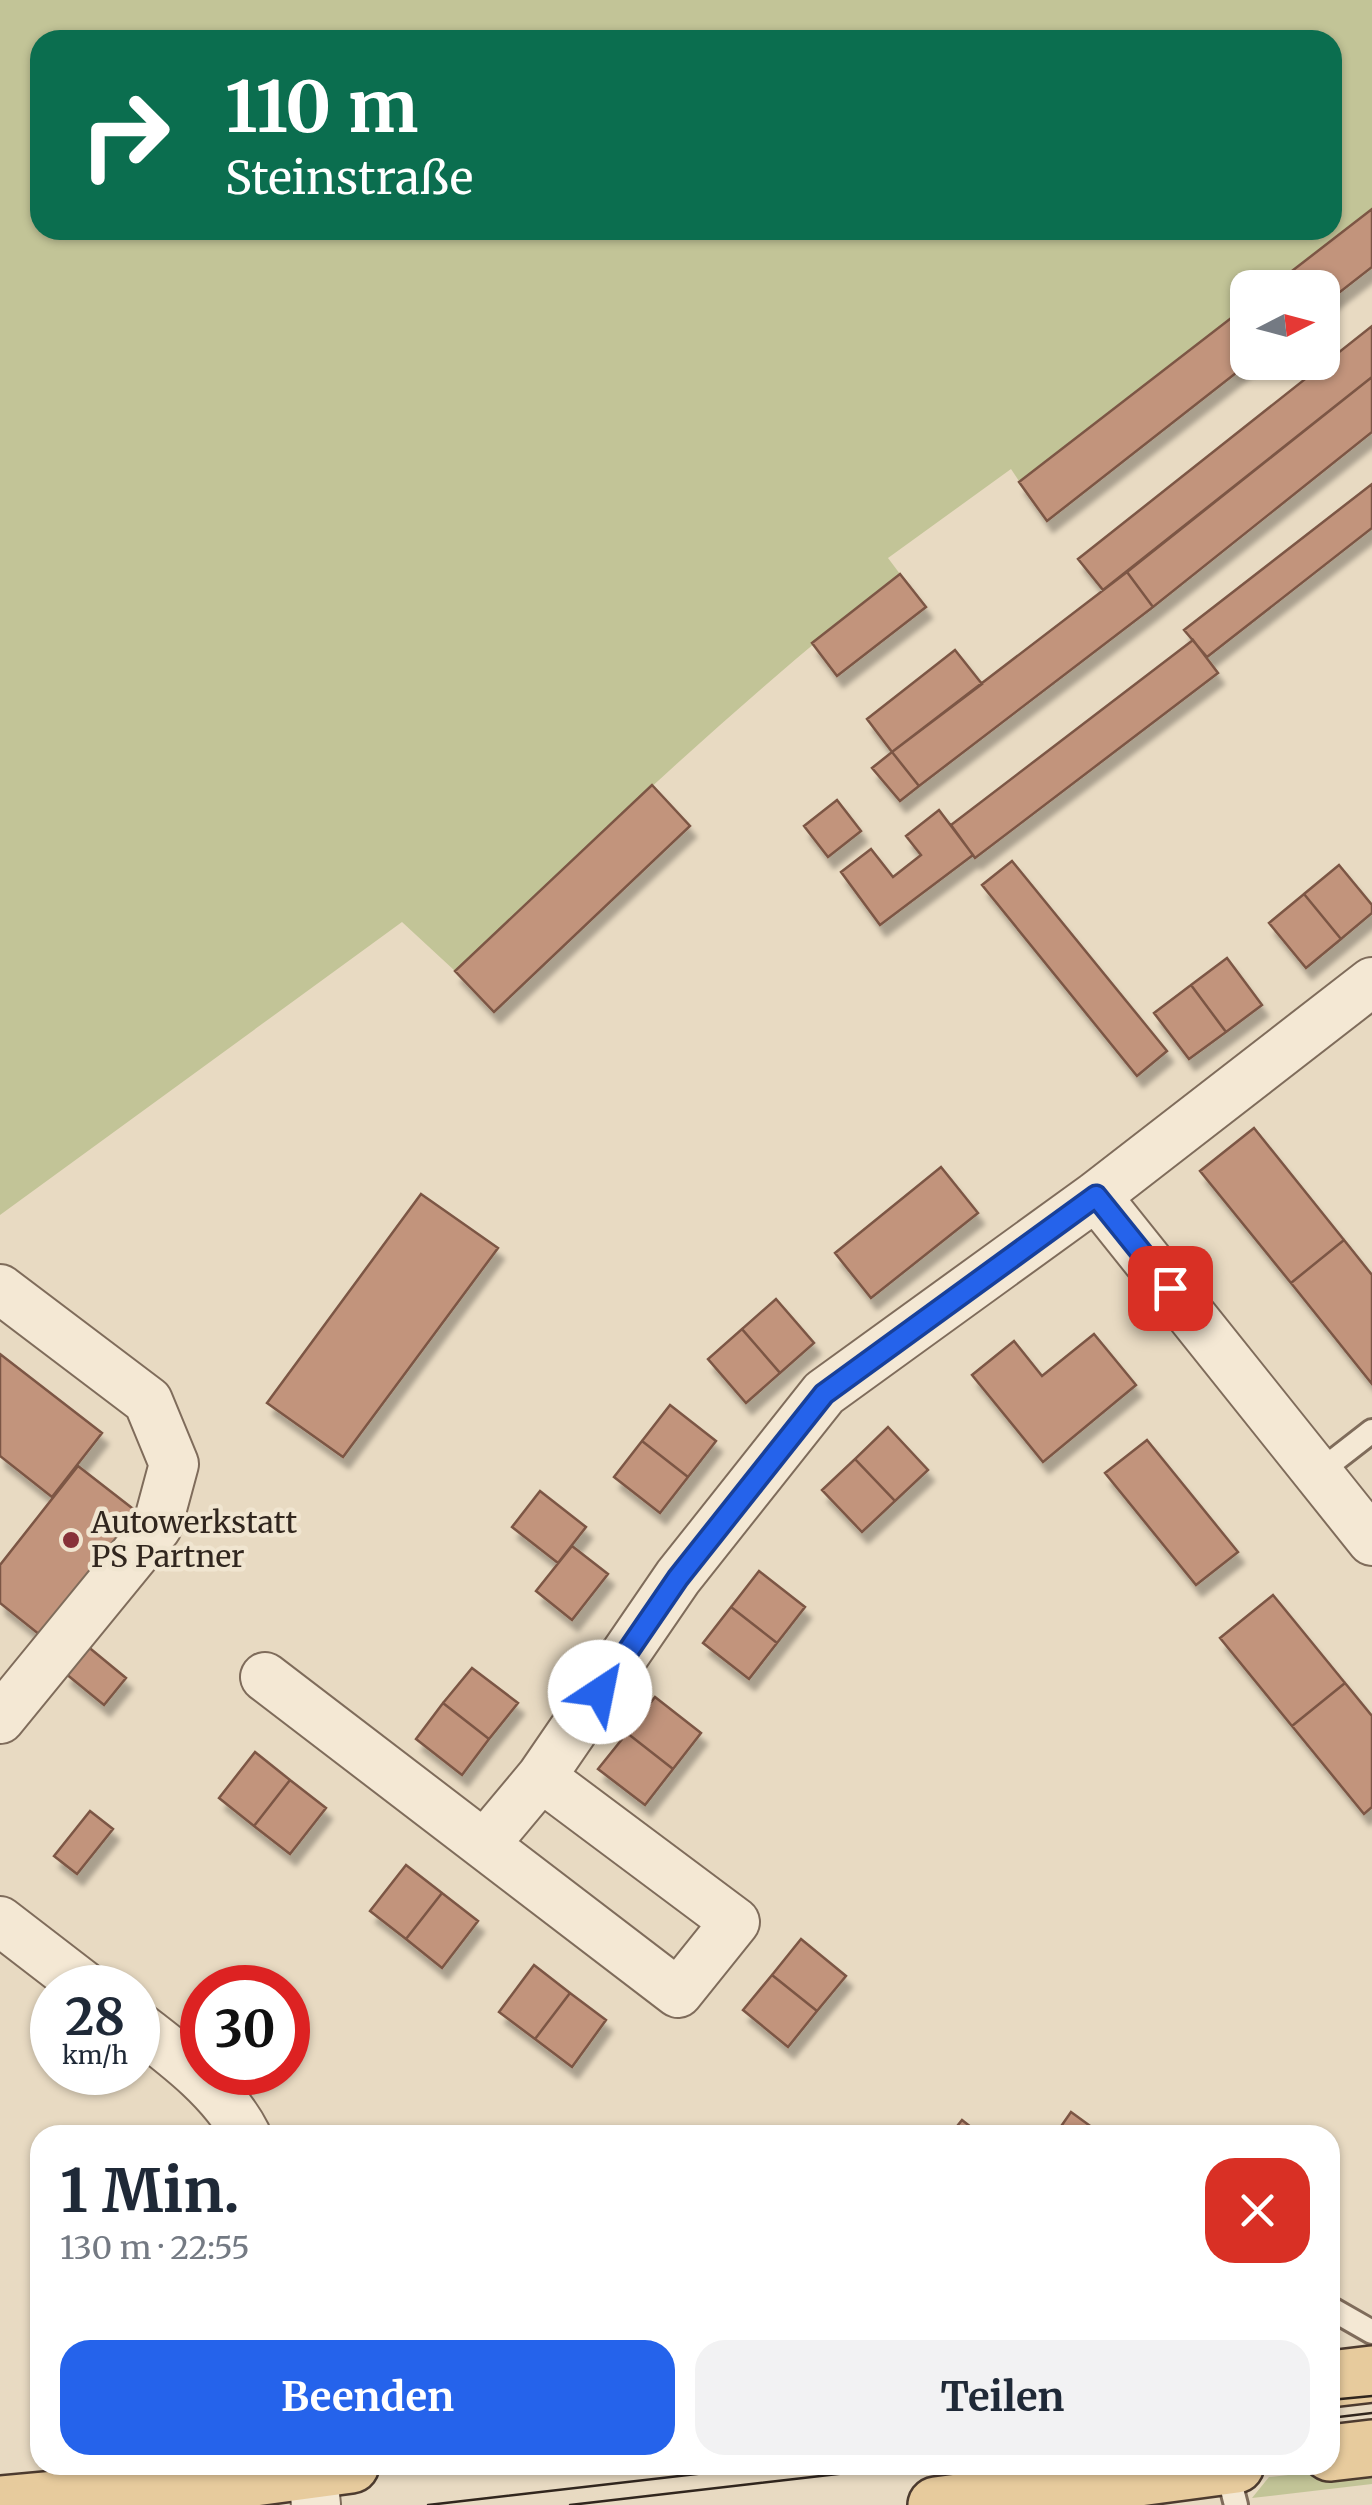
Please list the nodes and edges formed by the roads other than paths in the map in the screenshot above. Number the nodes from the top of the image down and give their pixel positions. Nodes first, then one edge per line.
1 (1372, 982) edge
2 (1096, 1196) junction
3 (0, 1289) edge
4 (1372, 1431) edge
5 (1318, 1472) junction
6 (1372, 1541) edge
7 (264, 1677) dead end
8 (0, 1719) edge
9 (540, 1777) junction
10 (486, 1844) junction
11 (0, 1921) edge
12 (58, 1965) edge
13 (160, 2043) edge
14 (241, 2125) edge
15 (1340, 2314) edge
16 (1372, 2332) edge
17 (1372, 2374) edge
18 (1340, 2378) edge
19 (1372, 2448) edge
20 (1340, 2452) edge
21 (1159, 2475) edge
22 (1228, 2475) edge
23 (323, 2476) edge
24 (0, 2504) edge
25 (936, 2505) edge
26 (1236, 2505) edge

1 - 2 street
2 - 5 street
2 - 9 street
3 - 8 street
4 - 5 lane
5 - 6 street
7 - 10 street
9 - 10 street
9 - 10 street
11 - 12 street
13 - 14 street
15 - 16 lane
17 - 18 main road
19 - 20 main road
21 - 25 main road
22 - 26 lane
23 - 24 main road

